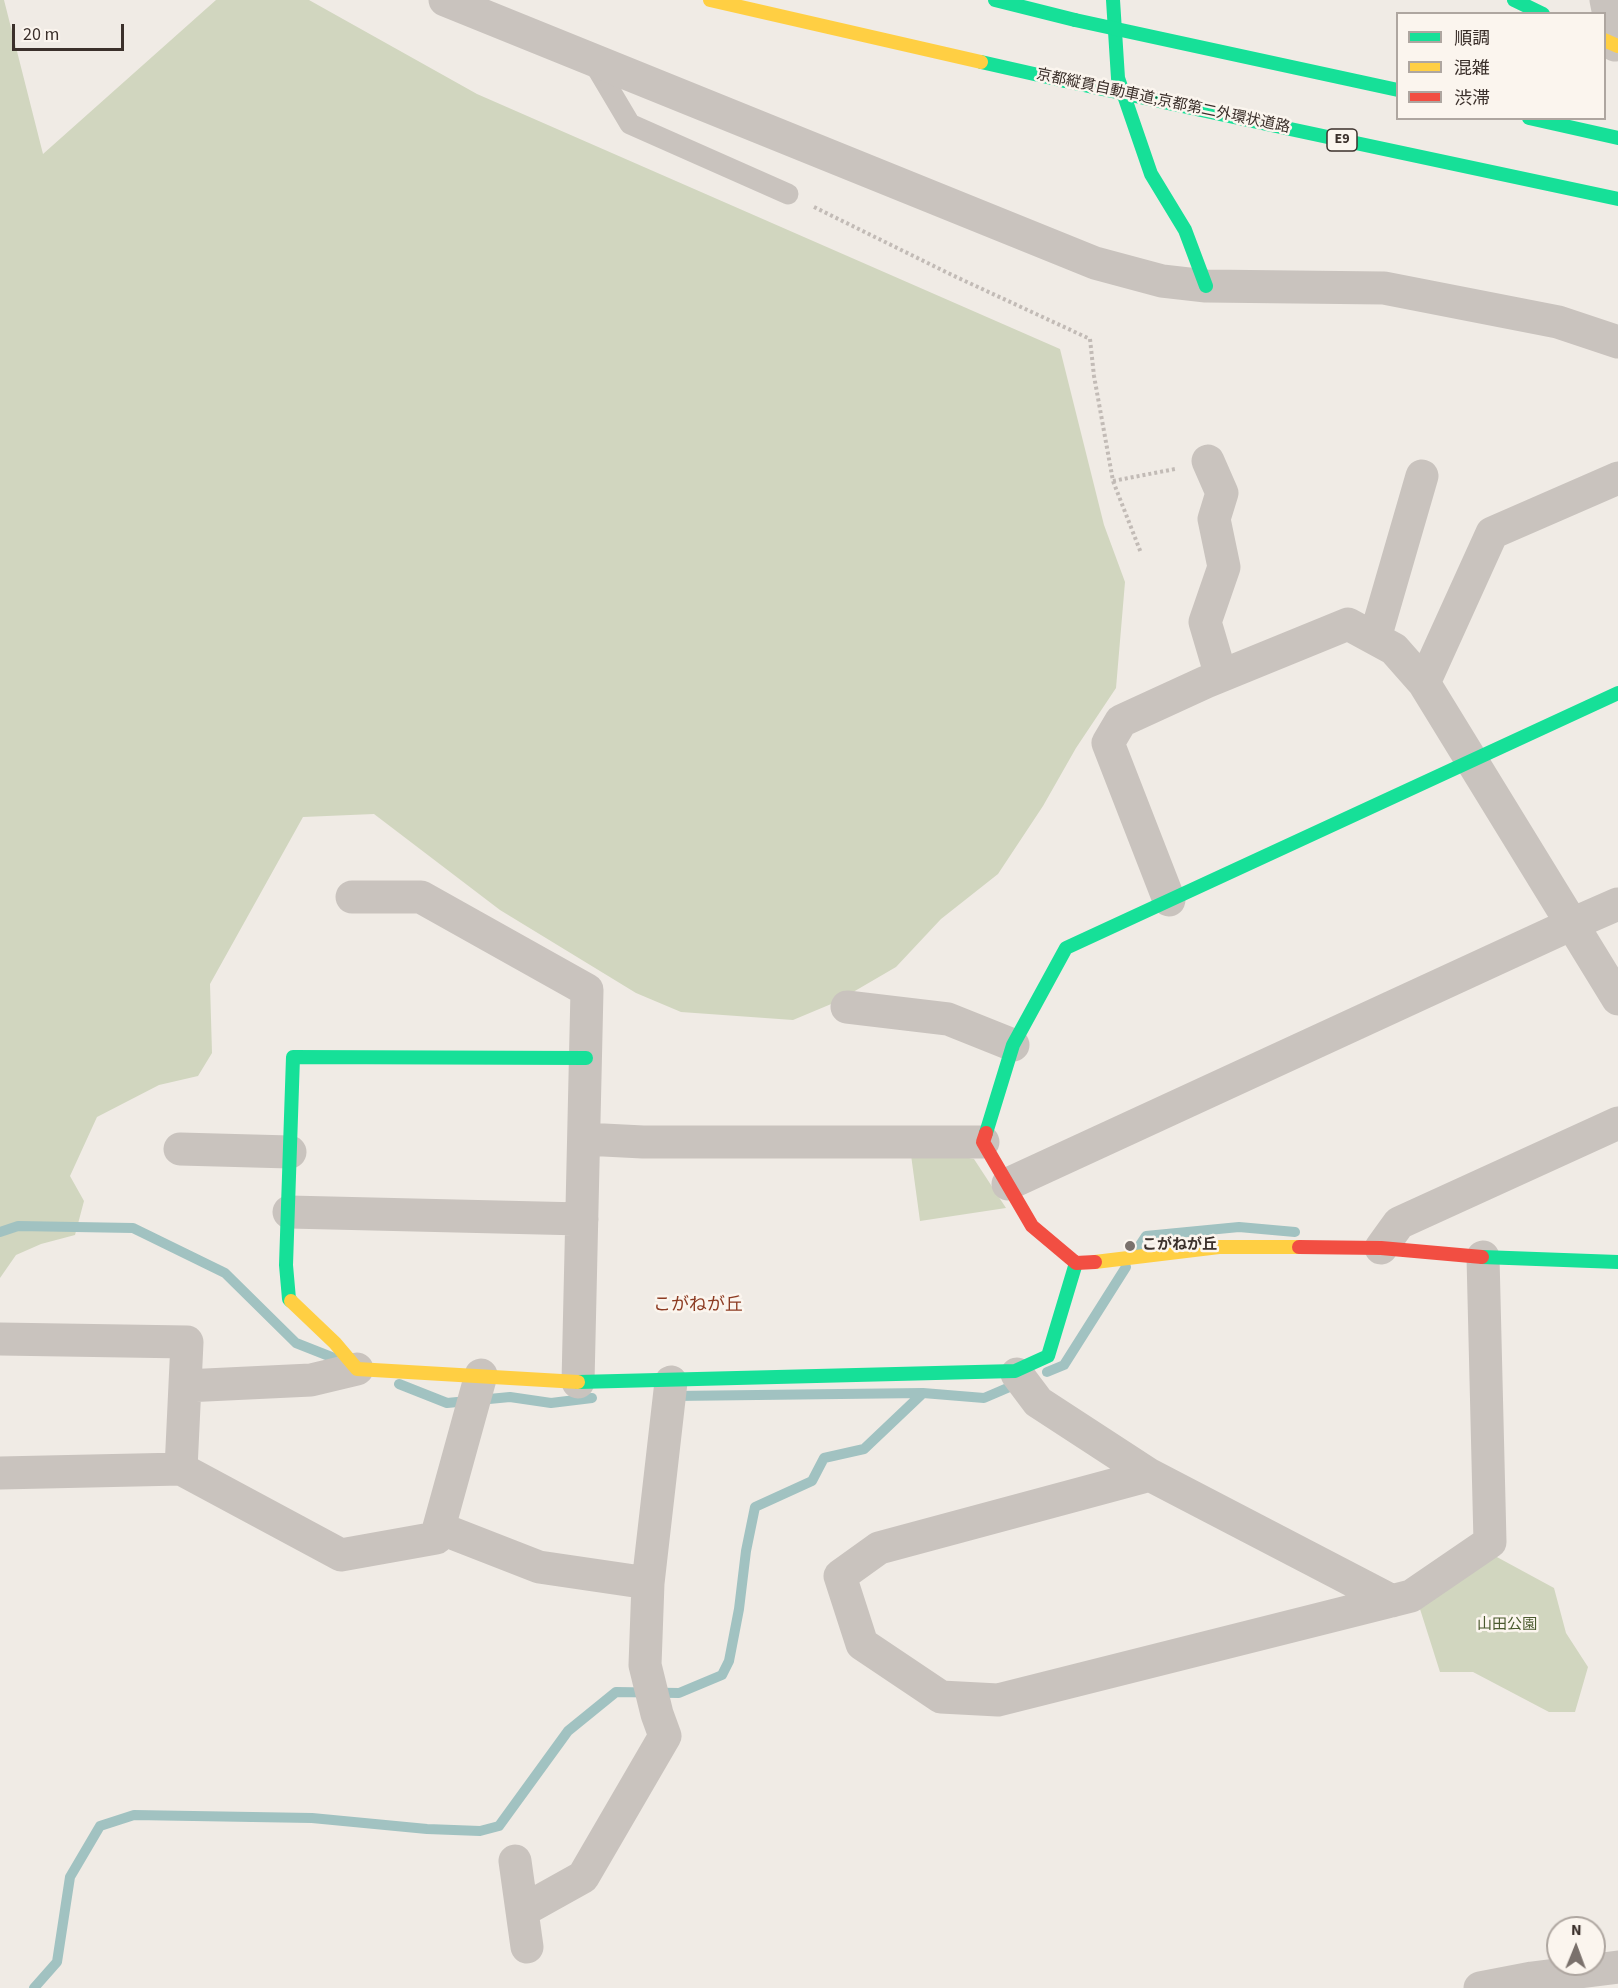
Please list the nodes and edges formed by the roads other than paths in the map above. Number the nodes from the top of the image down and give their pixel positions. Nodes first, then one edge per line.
1 (446, 0) edge
2 (710, 0) edge
3 (995, 0) edge
4 (1113, 0) edge
5 (1514, 0) edge
6 (1606, 0) edge
7 (1539, 12) edge
8 (1612, 44) edge
9 (592, 59) junction
10 (1396, 90) edge
11 (1538, 120) edge
12 (1618, 138) edge
13 (788, 194) road end
14 (1618, 199) edge
15 (1206, 286) junction
16 (1618, 342) edge
17 (1208, 461) road end
18 (1422, 476) dead end
19 (1618, 478) edge
20 (1375, 638) junction
21 (1221, 676) junction
22 (1424, 684) junction
23 (1618, 693) edge
24 (1472, 760) junction
25 (352, 897) dead end
26 (1169, 900) junction
27 (1618, 904) edge
28 (1572, 924) junction
29 (1618, 999) edge
30 (847, 1007) dead end
31 (1013, 1045) junction
32 (586, 1058) junction
33 (1618, 1123) edge
34 (584, 1139) junction
35 (983, 1142) junction
36 (180, 1149) dead end
37 (290, 1152) junction
38 (1008, 1184) junction
39 (289, 1212) junction
40 (582, 1219) junction
41 (1381, 1248) junction
42 (1483, 1257) junction
43 (1618, 1262) edge
44 (1076, 1263) junction
45 (0, 1339) edge
46 (357, 1369) junction
47 (1020, 1379) junction
48 (578, 1382) junction
49 (185, 1386) junction
50 (670, 1389) junction
51 (477, 1390) junction
52 (181, 1469) junction
53 (0, 1473) edge
54 (1150, 1475) junction
55 (439, 1528) junction
56 (648, 1582) junction
57 (1392, 1601) junction
58 (515, 1861) dead end
59 (522, 1911) junction
60 (527, 1947) dead end
61 (1618, 1967) edge
62 (1480, 1988) edge

1 - 9 street
2 - 14 main road, 京都縦貫自動車道;京都第二外環状道路 / E9, bridge
3 - 10 main road, bridge
4 - 15 main road
5 - 7 main road
6 - 8 street
9 - 13 lane
9 - 15 street
11 - 12 main road
15 - 16 street
17 - 21 street
18 - 20 street
19 - 22 street
20 - 21 street
20 - 22 street
21 - 26 street
22 - 24 street
23 - 24 main road
24 - 26 main road
24 - 28 street
25 - 32 street
26 - 31 main road
27 - 28 street
28 - 29 street
28 - 38 street
30 - 31 street
31 - 35 main road
32 - 34 street
32 - 37 main road
33 - 41 street
34 - 35 street
34 - 40 street
35 - 38 main road
36 - 37 street
37 - 39 main road
38 - 44 main road
39 - 40 street
39 - 46 main road
40 - 48 street
41 - 42 main road
41 - 44 main road
42 - 43 main road
42 - 57 street
44 - 47 main road
45 - 49 street
46 - 49 street
46 - 51 main road
47 - 50 main road
47 - 54 street
48 - 50 main road
48 - 51 main road
49 - 52 street
50 - 56 street
51 - 55 street
52 - 53 street
52 - 55 street
54 - 57 street
54 - 57 street
55 - 56 street
56 - 59 street
58 - 59 street
59 - 60 street
61 - 62 street

